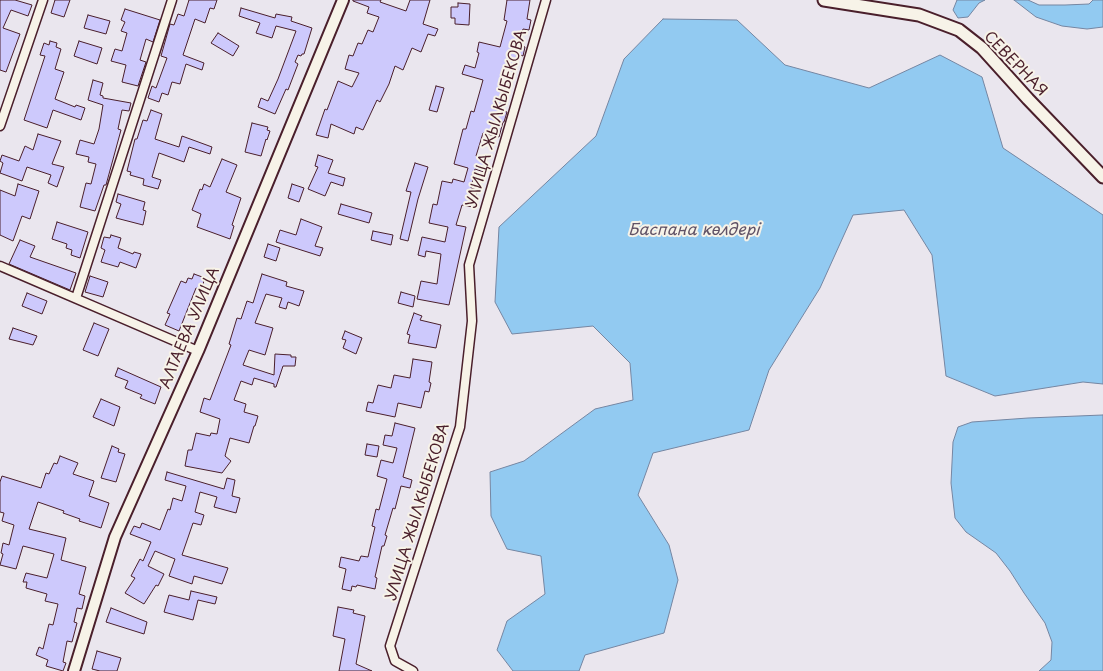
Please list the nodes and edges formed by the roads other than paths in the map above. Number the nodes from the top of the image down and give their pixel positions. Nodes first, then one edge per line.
1 (43, 0) edge
2 (172, 0) edge
3 (343, 0) edge
4 (546, 0) edge
5 (824, 0) edge
6 (0, 126) edge
7 (1103, 177) edge
8 (0, 266) edge
9 (76, 298) junction
10 (198, 352) junction
11 (74, 671) edge
12 (413, 671) edge

1 - 6 street
2 - 9 street
3 - 10 street, АЛТАЕВА УЛИЦА
4 - 12 street, УЛИЦА ЖЫЛКЫБЕКОВА
5 - 7 main road, СЕВЕРНАЯ
8 - 9 street
9 - 10 street
10 - 11 street, АЛТАЕВА УЛИЦА

